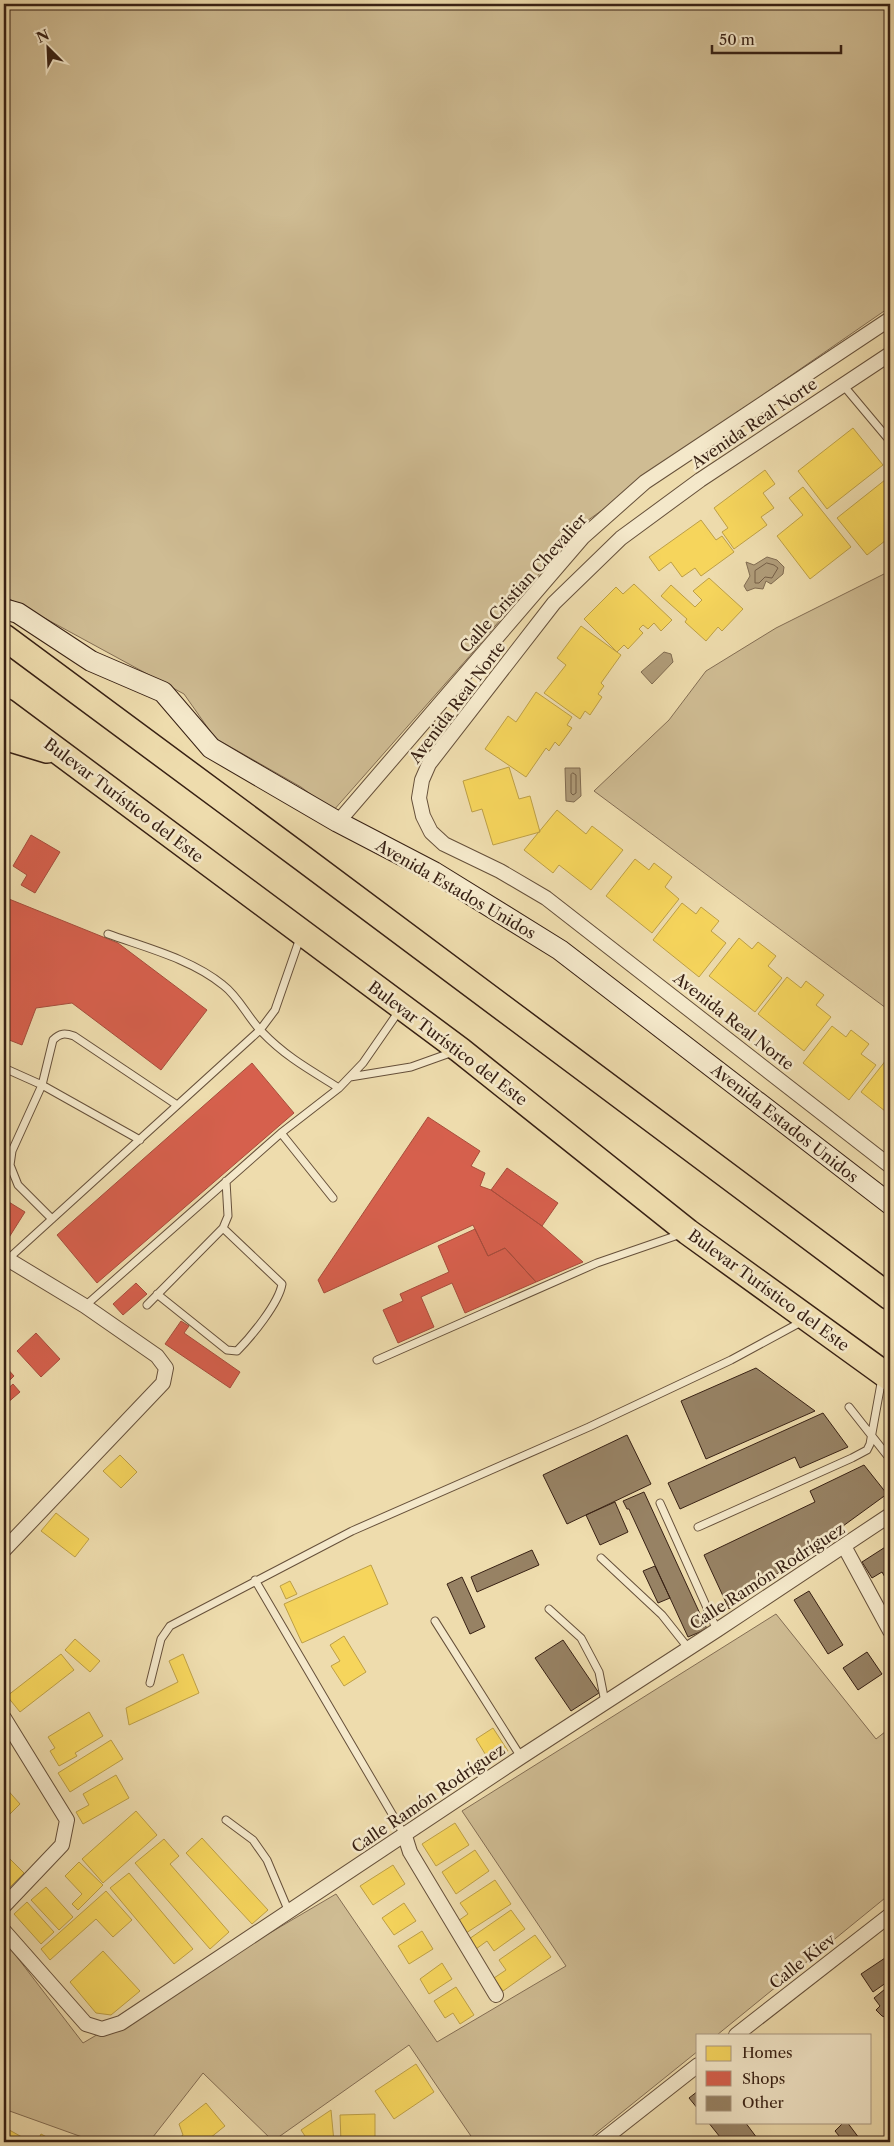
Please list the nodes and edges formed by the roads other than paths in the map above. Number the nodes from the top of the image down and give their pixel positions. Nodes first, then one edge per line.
1 (890, 319) edge
2 (890, 354) edge
3 (843, 385) junction
4 (890, 441) edge
5 (4, 608) edge
6 (4, 638) edge
7 (4, 711) edge
8 (4, 737) edge
9 (65, 756) junction
10 (338, 822) junction
11 (302, 933) junction
12 (108, 934) dead end
13 (402, 1006) junction
14 (260, 1030) junction
15 (460, 1050) junction
16 (4, 1068) edge
17 (349, 1077) junction
18 (42, 1085) junction
19 (339, 1088) junction
20 (177, 1105) junction
21 (281, 1133) junction
22 (140, 1140) junction
23 (890, 1166) edge
24 (226, 1181) junction
25 (334, 1198) dead end
26 (890, 1204) edge
27 (52, 1220) junction
28 (223, 1228) junction
29 (688, 1232) junction
30 (6, 1258) edge
31 (157, 1294) junction
32 (890, 1297) edge
33 (147, 1305) dead end
34 (85, 1306) junction
35 (808, 1318) junction
36 (378, 1360) dead end
37 (887, 1376) edge
38 (849, 1407) dead end
39 (873, 1438) junction
40 (890, 1459) edge
41 (660, 1503) dead end
42 (890, 1515) edge
43 (698, 1527) dead end
44 (844, 1546) junction
45 (4, 1550) edge
46 (600, 1558) dead end
47 (255, 1580) junction
48 (549, 1609) dead end
49 (436, 1622) dead end
50 (717, 1630) junction
51 (890, 1630) edge
52 (689, 1649) junction
53 (150, 1683) dead end
54 (605, 1702) junction
55 (4, 1718) edge
56 (521, 1757) junction
57 (226, 1820) dead end
58 (405, 1836) junction
59 (4, 1906) edge
60 (289, 1912) junction
61 (890, 1915) edge
62 (4, 1931) edge
63 (496, 1995) dead end
64 (737, 2034) edge
65 (696, 2067) edge
66 (600, 2142) edge

1 - 10 street, Calle Cristian Chevalier
2 - 3 street, Avenida Real Norte
3 - 4 lane
3 - 23 street, Avenida Real Norte
5 - 10 street, Avenida Estados Unidos
6 - 32 highway
7 - 9 highway, Bulevar Turístico del Este
8 - 9 highway
9 - 11 highway, Bulevar Turístico del Este
10 - 26 street, Avenida Estados Unidos
11 - 13 highway, Bulevar Turístico del Este
11 - 14 lane
12 - 14 lane
13 - 15 highway, Bulevar Turístico del Este
13 - 17 lane
14 - 19 lane
14 - 20 lane
15 - 17 lane
15 - 29 highway, Bulevar Turístico del Este
16 - 18 lane
17 - 19 lane
18 - 20 lane
18 - 22 lane
18 - 27 lane
19 - 21 lane
20 - 22 lane
21 - 24 lane
21 - 25 lane
22 - 27 lane
24 - 28 lane
24 - 34 lane
27 - 30 lane
28 - 31 lane
28 - 31 lane
29 - 35 highway, Bulevar Turístico del Este
29 - 36 lane
30 - 34 street
31 - 33 lane
34 - 45 street
35 - 37 highway, Bulevar Turístico del Este
35 - 47 lane
37 - 39 lane
38 - 39 lane
39 - 40 lane
39 - 43 lane
41 - 50 lane
42 - 44 street, Calle Ramón Rodríguez
44 - 50 street, Calle Ramón Rodríguez
44 - 51 street
46 - 52 lane
47 - 53 lane
47 - 58 lane
48 - 54 lane
49 - 56 lane
50 - 52 street, Calle Ramón Rodríguez
52 - 54 street, Calle Ramón Rodríguez
54 - 56 street, Calle Ramón Rodríguez
55 - 59 street
56 - 58 street, Calle Ramón Rodríguez
57 - 60 lane
58 - 60 street, Calle Ramón Rodríguez
58 - 63 street
60 - 62 street, Calle Ramón Rodríguez
61 - 64 street, Calle Kiev
65 - 66 street

